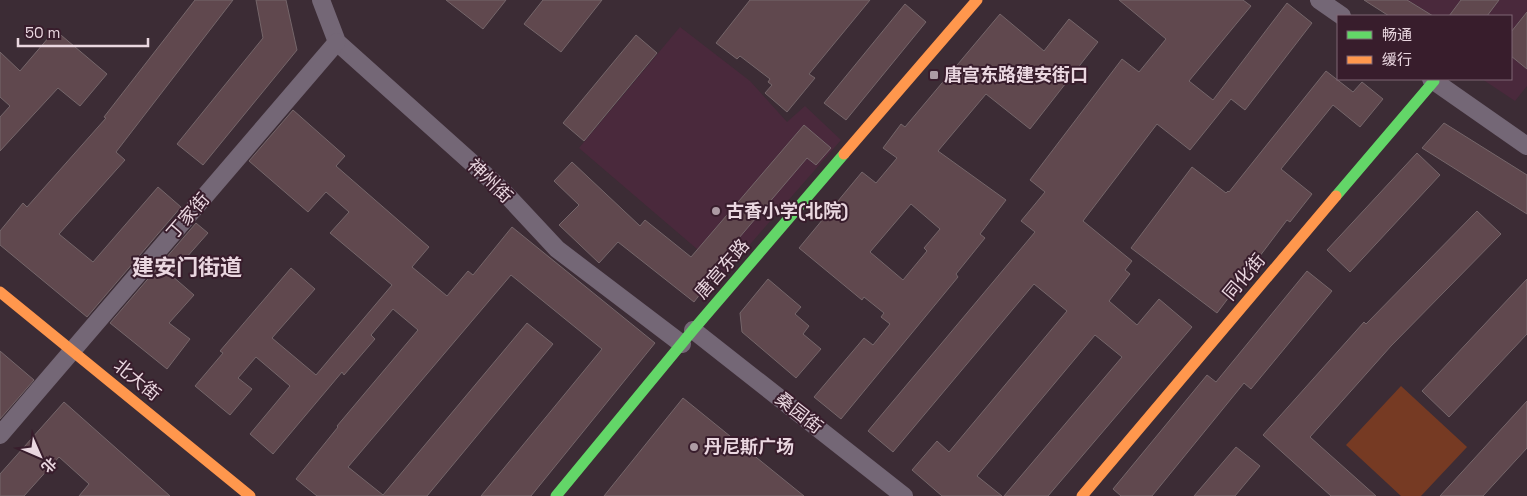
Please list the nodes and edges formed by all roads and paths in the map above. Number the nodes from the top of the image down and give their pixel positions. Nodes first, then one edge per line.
1 (321, 0) edge
2 (977, 0) edge
3 (1319, 0) edge
4 (1341, 15) edge
5 (337, 42) junction
6 (1433, 80) edge
7 (1527, 146) edge
8 (0, 292) edge
9 (693, 330) junction
10 (682, 344) junction
11 (66, 359) junction
12 (0, 435) edge
13 (1086, 494) edge
14 (250, 496) edge
15 (556, 496) edge
16 (904, 496) edge

1 - 5 street, 神州街
2 - 9 street, 唐宫东路
3 - 4 street
5 - 10 street, 神州街
5 - 11 street, 丁家街
6 - 7 street
6 - 13 street, 同化街
8 - 11 street, 北大街
9 - 10 street, 唐宫东路
9 - 16 street, 桑园街
10 - 15 street, 唐宫东路
11 - 12 street, 丁家街
11 - 14 street, 北大街

